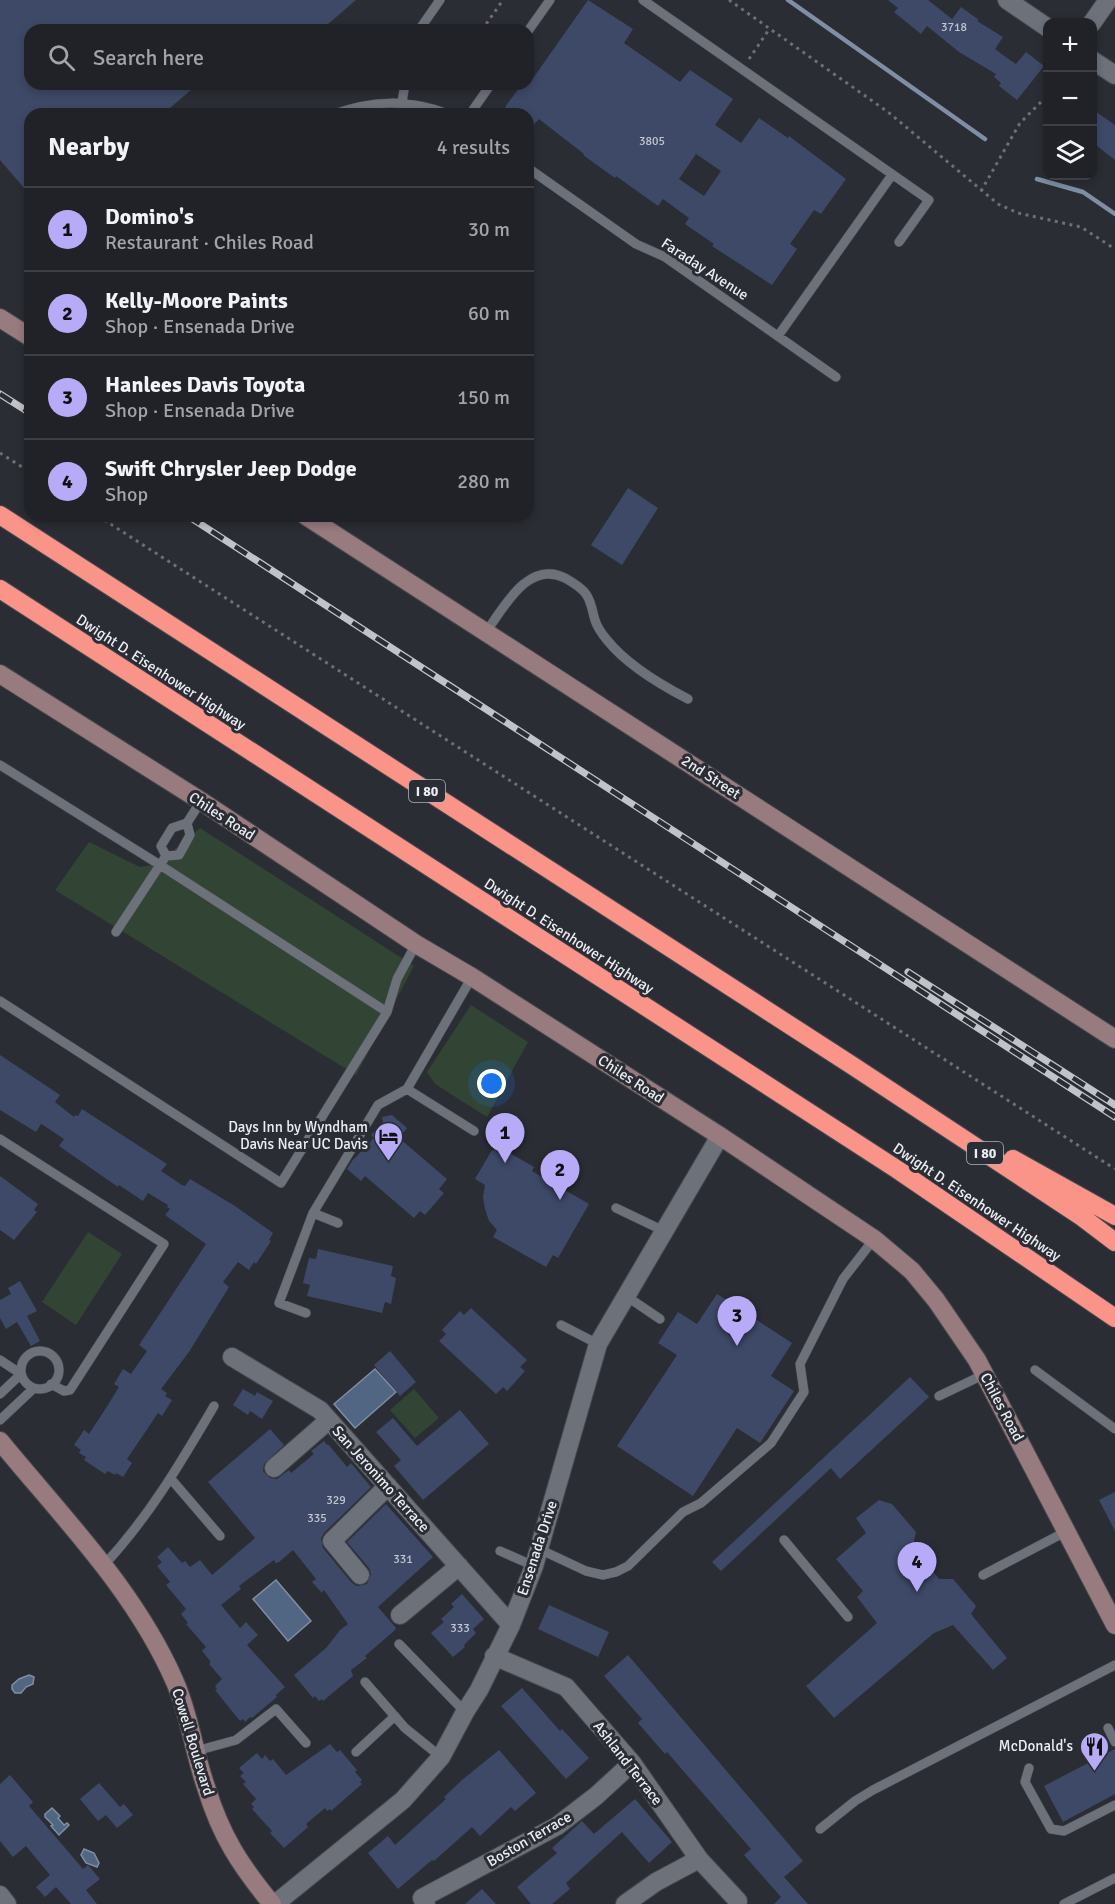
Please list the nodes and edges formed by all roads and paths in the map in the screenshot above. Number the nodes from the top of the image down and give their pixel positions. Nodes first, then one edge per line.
1 (440, 0) edge
2 (503, 0) edge
3 (550, 0) edge
4 (643, 0) edge
5 (729, 0) edge
6 (1007, 0) edge
7 (1108, 0) edge
8 (1095, 18) edge
9 (423, 24) edge
10 (486, 24) edge
11 (533, 24) edge
12 (1043, 25) edge
13 (770, 28) junction
14 (1097, 63) edge
15 (741, 70) junction
16 (1115, 75) edge
17 (404, 90) edge
18 (487, 90) edge
19 (1043, 99) edge
20 (402, 102) junction
21 (359, 108) edge
22 (425, 108) edge
23 (474, 108) edge
24 (534, 172) edge
25 (892, 175) junction
26 (981, 191) junction
27 (899, 242) dead end
28 (1115, 249) edge
29 (0, 318) edge
30 (24, 333) edge
31 (778, 336) junction
32 (836, 377) dead end
33 (0, 453) edge
34 (24, 468) edge
35 (0, 515) edge
36 (107, 522) edge
37 (315, 522) edge
38 (0, 590) edge
39 (486, 632) junction
40 (0, 674) edge
41 (687, 699) dead end
42 (0, 765) edge
43 (201, 801) junction
44 (187, 823) junction
45 (166, 856) junction
46 (160, 865) junction
47 (116, 932) dead end
48 (416, 944) junction
49 (472, 977) junction
50 (0, 1001) edge
51 (387, 1012) junction
52 (1115, 1039) edge
53 (853, 1066) junction
54 (407, 1089) junction
55 (474, 1131) dead end
56 (720, 1136) junction
57 (0, 1139) edge
58 (1115, 1169) edge
59 (616, 1208) dead end
60 (313, 1213) junction
61 (1115, 1216) edge
62 (338, 1223) dead end
63 (664, 1232) junction
64 (874, 1239) junction
65 (1115, 1242) edge
66 (626, 1296) junction
67 (306, 1313) dead end
68 (1112, 1317) edge
69 (660, 1319) dead end
70 (561, 1324) dead end
71 (598, 1344) junction
72 (232, 1357) dead end
73 (0, 1360) edge
74 (1035, 1370) dead end
75 (21, 1374) junction
76 (985, 1374) junction
77 (51, 1384) junction
78 (34, 1388) junction
79 (0, 1394) edge
80 (939, 1396) dead end
81 (214, 1406) dead end
82 (0, 1420) edge
83 (329, 1420) junction
84 (1115, 1429) edge
85 (0, 1441) edge
86 (274, 1468) dead end
87 (171, 1479) junction
88 (388, 1486) junction
89 (1067, 1531) junction
90 (220, 1536) dead end
91 (784, 1540) dead end
92 (539, 1549) junction
93 (500, 1551) dead end
94 (104, 1565) junction
95 (459, 1566) junction
96 (534, 1566) junction
97 (360, 1575) dead end
98 (983, 1575) dead end
99 (400, 1615) dead end
100 (848, 1617) dead end
101 (511, 1624) junction
102 (1115, 1625) edge
103 (399, 1644) dead end
104 (494, 1656) junction
105 (1115, 1665) edge
106 (365, 1682) dead end
107 (465, 1712) junction
108 (395, 1716) junction
109 (1108, 1728) dead end
110 (1115, 1742) edge
111 (306, 1743) dead end
112 (196, 1751) junction
113 (356, 1752) dead end
114 (441, 1756) junction
115 (632, 1763) junction
116 (1029, 1768) dead end
117 (1115, 1805) edge
118 (820, 1829) dead end
119 (699, 1858) junction
120 (1115, 1878) edge
121 (0, 1895) edge
122 (738, 1901) dead end
123 (7, 1904) edge
124 (274, 1904) edge
125 (426, 1904) edge
126 (625, 1904) edge
127 (1064, 1904) edge

1 - 9 lane
2 - 10 path
3 - 11 lane
4 - 15 lane
5 - 13 path
6 - 12 street
7 - 8 street
13 - 15 path
13 - 26 path
14 - 16 street
15 - 25 lane
17 - 20 lane
18 - 23 lane
19 - 26 path
20 - 21 lane
20 - 22 lane
24 - 31 lane, Faraday Avenue
25 - 27 lane
25 - 31 lane
26 - 28 path
29 - 30 street
31 - 32 lane, Faraday Avenue
33 - 34 path
35 - 53 highway, I 80
36 - 58 path
37 - 39 street, 2nd Street
38 - 68 highway, Dwight D. Eisenhower Highway
39 - 41 lane
39 - 52 street, 2nd Street
40 - 43 street, Chiles Road
42 - 46 lane
43 - 44 lane
43 - 48 street, Chiles Road
44 - 45 lane
44 - 45 lane
45 - 46 lane
46 - 47 lane
46 - 51 lane
48 - 49 street, Chiles Road
48 - 51 lane
49 - 54 lane
49 - 56 street, Chiles Road
50 - 51 lane
53 - 61 highway
53 - 65 highway, I 80
54 - 55 lane
54 - 60 lane
56 - 63 street, Ensenada Drive
56 - 64 street, Chiles Road
57 - 77 lane
59 - 63 lane
60 - 62 lane
60 - 67 lane
63 - 66 street, Ensenada Drive
64 - 76 street, Chiles Road
64 - 92 lane
66 - 69 lane
66 - 71 street, Ensenada Drive
70 - 71 lane
71 - 92 street, Ensenada Drive
72 - 83 street, San Jeronimo Terrace
73 - 75 lane
74 - 84 lane
75 - 77 lane
75 - 78 lane
75 - 79 lane
76 - 80 lane
76 - 89 street, Chiles Road
77 - 78 lane
78 - 82 lane
81 - 87 lane
83 - 86 street
83 - 88 street, San Jeronimo Terrace
85 - 94 street, Cowell Boulevard
87 - 90 lane
87 - 94 lane
88 - 95 street, San Jeronimo Terrace
88 - 97 street
89 - 98 lane
89 - 102 street, Chiles Road
91 - 100 lane
92 - 96 street, Ensenada Drive
93 - 96 lane
94 - 112 street, Cowell Boulevard
95 - 99 street
95 - 101 street, San Jeronimo Terrace
96 - 101 street, Ensenada Drive
101 - 104 street, Ensenada Drive
103 - 107 lane
104 - 107 street, Ensenada Drive
104 - 115 street, Ashland Terrace
105 - 118 lane
106 - 108 lane
107 - 114 street, Ensenada Drive
108 - 113 lane
108 - 114 lane
109 - 110 lane
111 - 112 lane
112 - 124 street, Cowell Boulevard
114 - 124 street, Ensenada Drive
115 - 119 street, Ashland Terrace
115 - 125 street, Boston Terrace
116 - 117 lane
119 - 122 street, Ashland Terrace
119 - 126 street
120 - 127 lane
121 - 123 street

